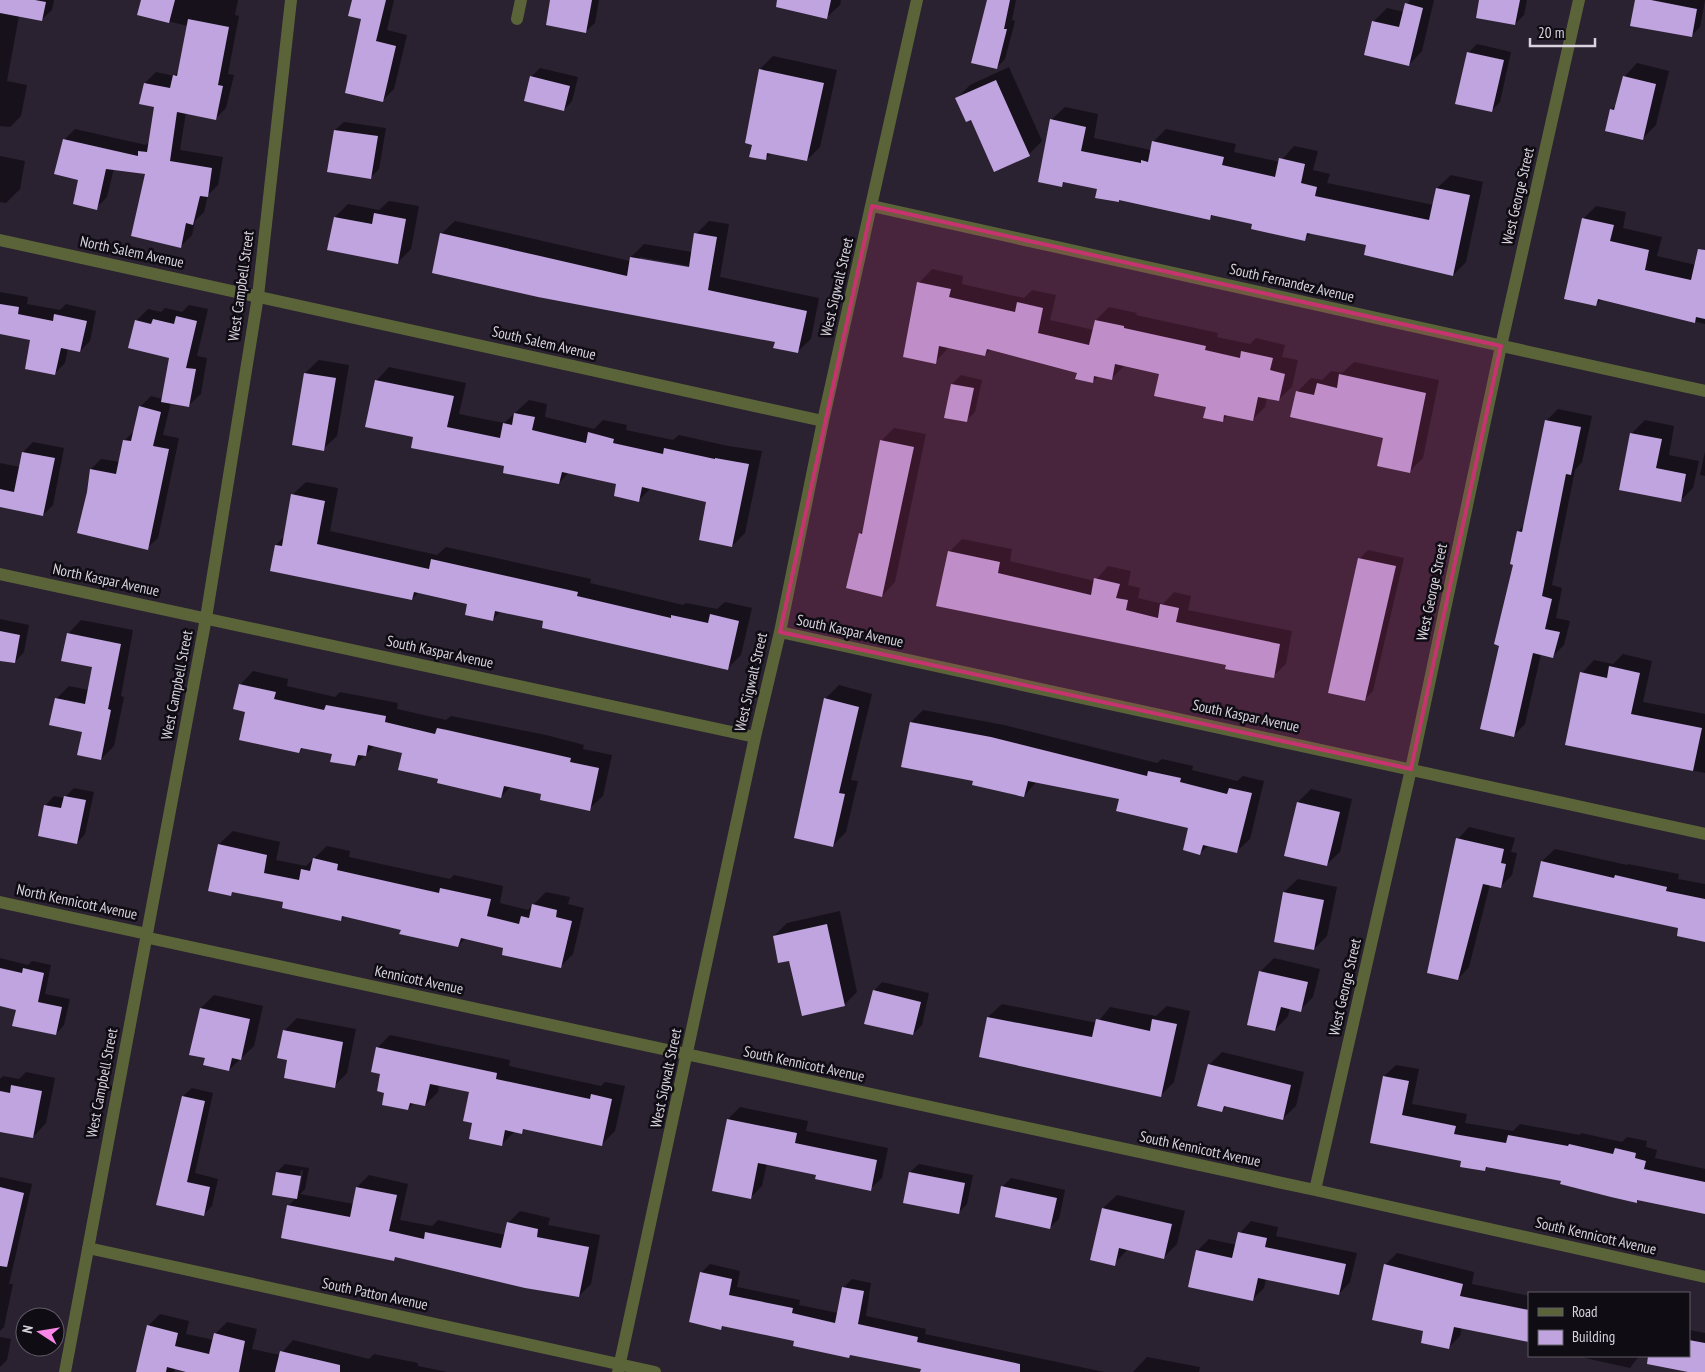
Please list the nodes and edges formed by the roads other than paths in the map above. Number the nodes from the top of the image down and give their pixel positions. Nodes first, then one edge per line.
1 (291, 0) edge
2 (521, 0) edge
3 (917, 0) edge
4 (1579, 0) edge
5 (517, 19) dead end
6 (872, 206) junction
7 (0, 240) edge
8 (258, 296) junction
9 (1501, 346) junction
10 (1705, 391) edge
11 (823, 421) junction
12 (0, 574) edge
13 (206, 618) junction
14 (780, 632) junction
15 (755, 737) junction
16 (1412, 769) junction
17 (1705, 834) edge
18 (0, 902) edge
19 (147, 934) junction
20 (688, 1055) junction
21 (1315, 1190) junction
22 (88, 1248) junction
23 (1705, 1277) edge
24 (619, 1368) edge
25 (65, 1372) edge
26 (655, 1372) edge

1 - 8 street, West Campbell Street
2 - 5 street
3 - 6 street, West Sigwalt Street
4 - 9 street, West George Street
6 - 9 street, South Fernandez Avenue
6 - 11 street, West Sigwalt Street
7 - 8 street, North Salem Avenue
8 - 11 street, South Salem Avenue
8 - 13 street, West Campbell Street
9 - 10 street, South Fernandez Avenue
9 - 16 street, West George Street
11 - 14 street, West Sigwalt Street
12 - 13 street, North Kaspar Avenue
13 - 15 street, South Kaspar Avenue
13 - 19 street, West Campbell Street
14 - 15 street, West Sigwalt Street
14 - 16 street, South Kaspar Avenue
15 - 20 street, West Sigwalt Street
16 - 17 street, South Kaspar Avenue
16 - 21 street, West George Street
18 - 19 street, North Kennicott Avenue
19 - 20 street, Kennicott Avenue
19 - 22 street, West Campbell Street
20 - 21 street, South Kennicott Avenue
20 - 24 street, West Sigwalt Street
21 - 23 street, South Kennicott Avenue
22 - 24 street, South Patton Avenue
22 - 25 street, West Campbell Street
24 - 26 street, South Patton Avenue

